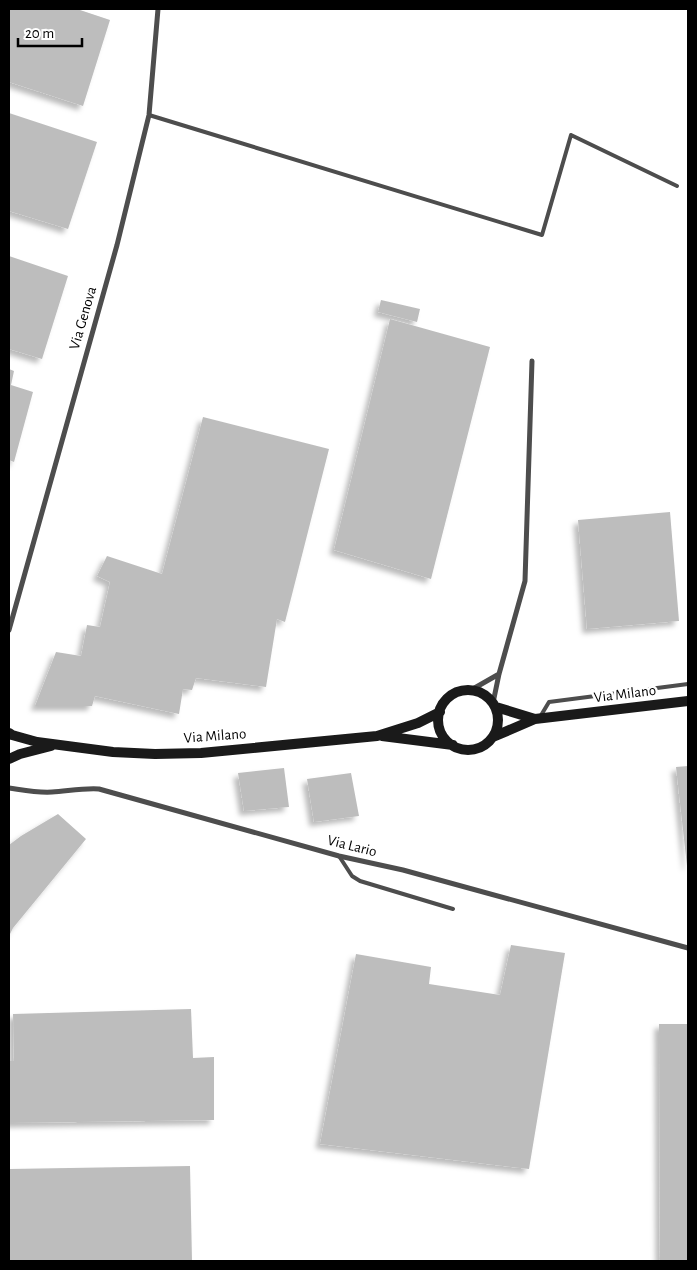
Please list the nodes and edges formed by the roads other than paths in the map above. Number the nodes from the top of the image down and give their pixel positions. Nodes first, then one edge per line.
1 (158, 9) edge
2 (149, 115) junction
3 (677, 186) dead end
4 (532, 361) dead end
5 (9, 630) edge
6 (499, 674) junction
7 (688, 684) edge
8 (471, 690) junction
9 (688, 701) edge
10 (495, 705) junction
11 (440, 712) junction
12 (537, 719) junction
13 (9, 733) edge
14 (377, 736) junction
15 (493, 737) junction
16 (54, 745) junction
17 (453, 745) junction
18 (9, 759) edge
19 (9, 788) edge
20 (339, 856) junction
21 (453, 910) dead end
22 (688, 948) edge

1 - 2 street, Via Genova
2 - 3 lane
2 - 5 street, Via Genova
4 - 6 street
6 - 8 street
6 - 10 street
7 - 12 lane
8 - 10 main road
8 - 11 main road
9 - 12 main road, Via Milano
10 - 12 main road, Via Milano
10 - 15 main road
11 - 14 main road, Via Milano
11 - 17 main road
12 - 15 main road, Via Milano
13 - 16 main road, Via Milano
14 - 16 main road, Via Milano
14 - 17 main road, Via Milano
15 - 17 main road
16 - 18 main road, Via Milano
19 - 20 street, Via Lario
20 - 21 lane
20 - 22 street, Via Lario

